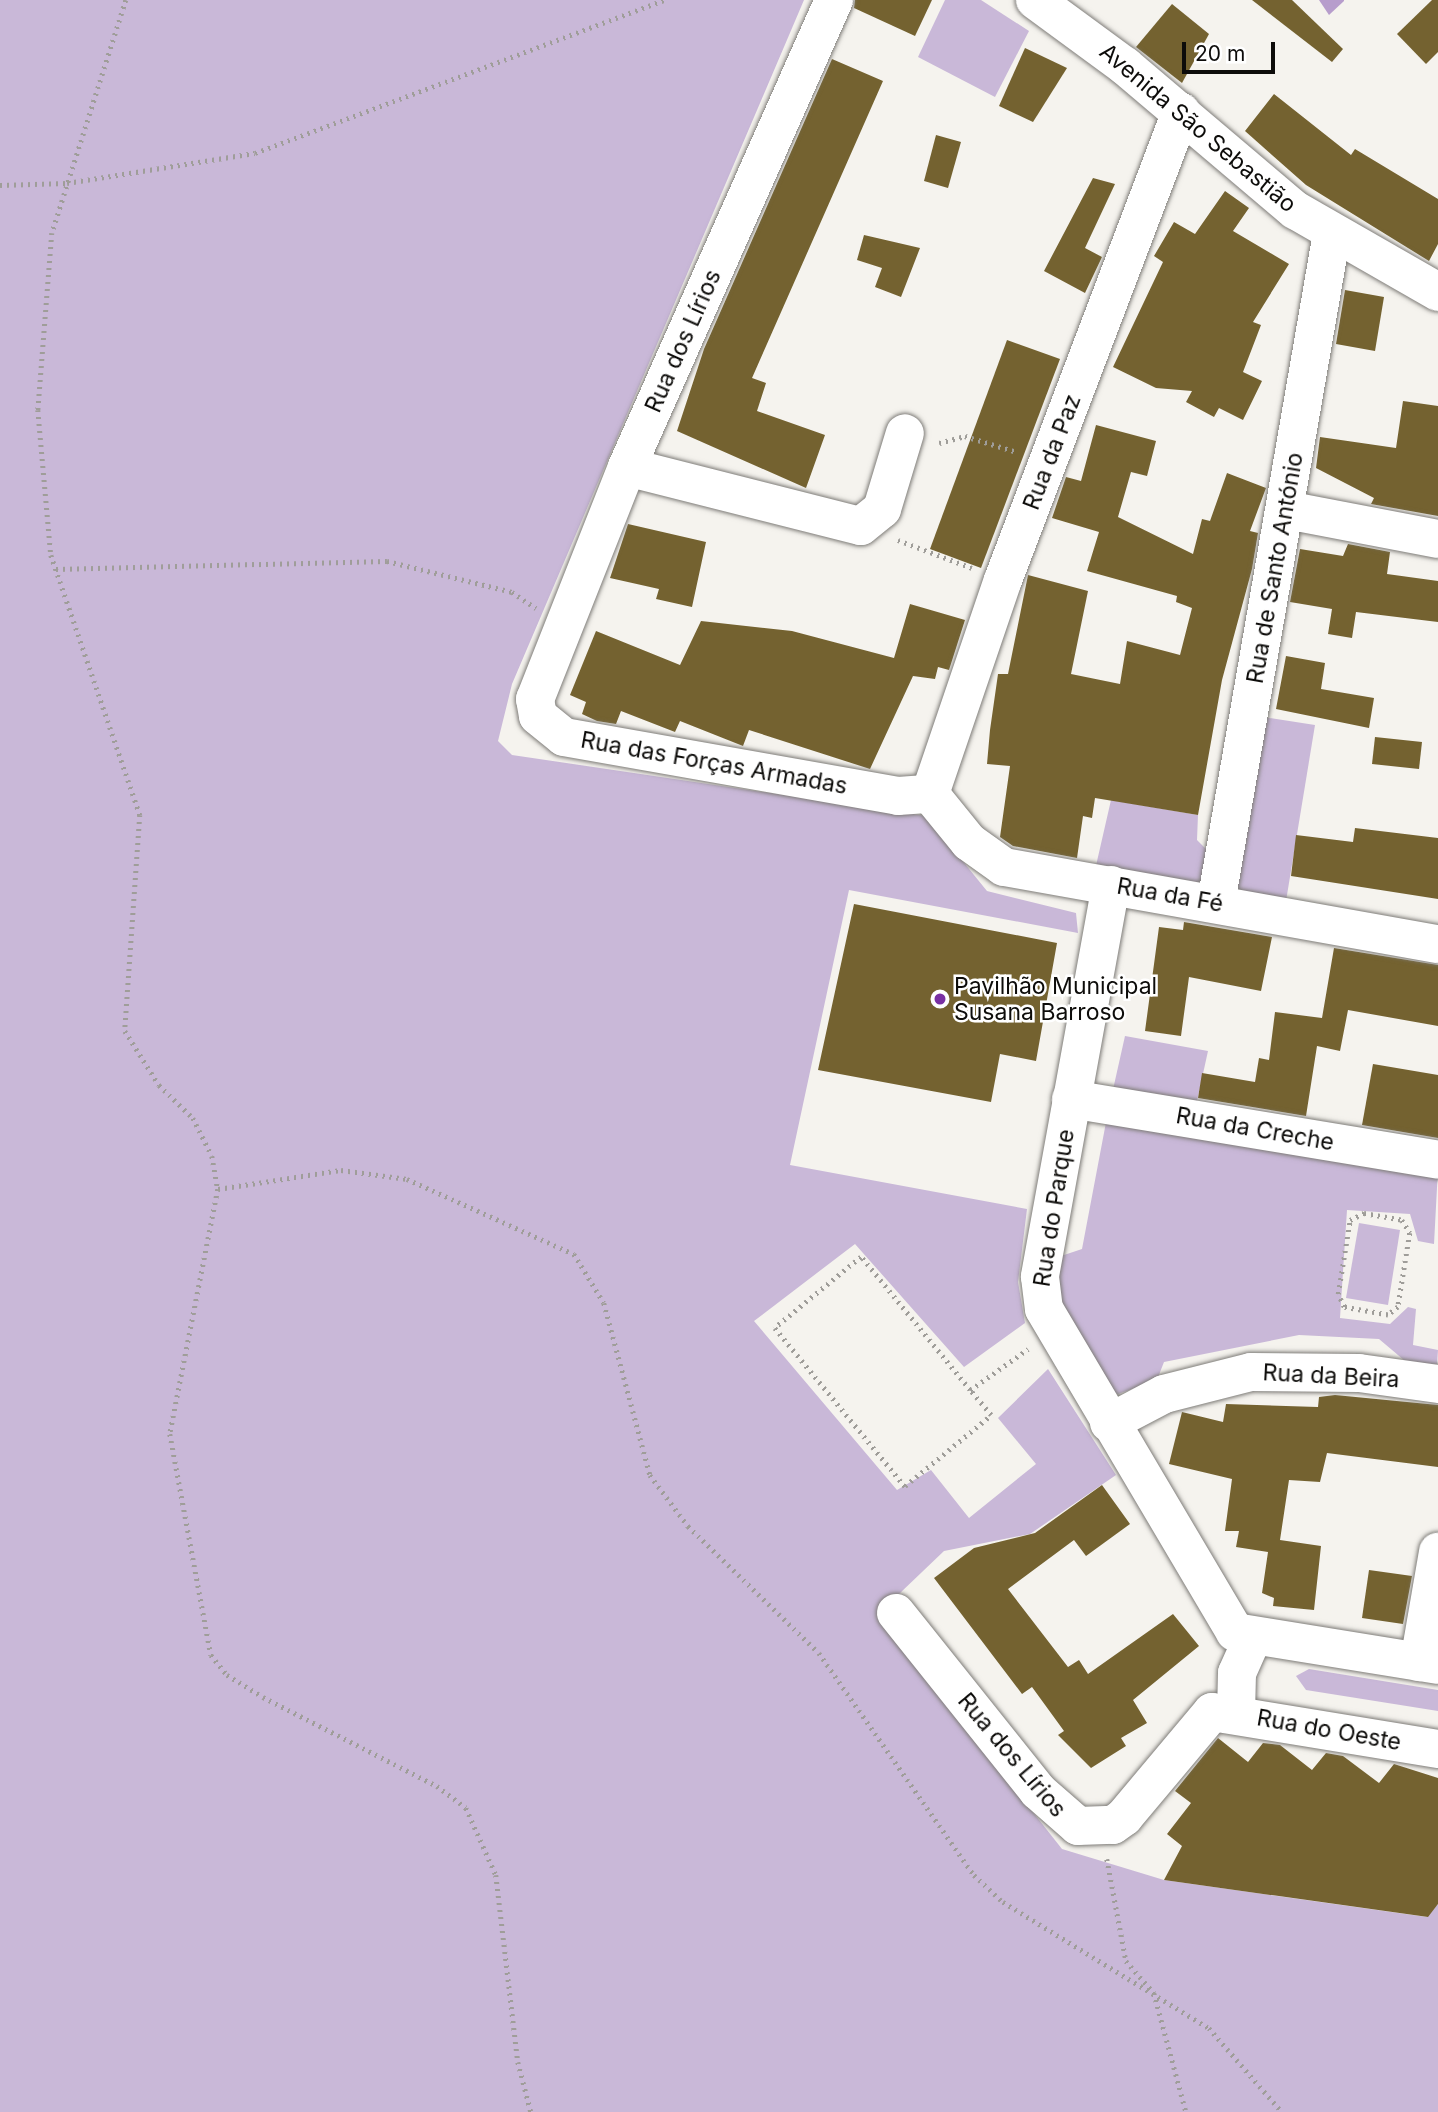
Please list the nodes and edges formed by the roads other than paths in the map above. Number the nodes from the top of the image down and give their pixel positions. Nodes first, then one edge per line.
1 (834, 0) edge
2 (1035, 0) edge
3 (1181, 112) junction
4 (1332, 233) junction
5 (1438, 292) edge
6 (905, 433) dead end
7 (627, 467) junction
8 (1286, 510) junction
9 (1438, 539) edge
10 (537, 683) joint
11 (930, 794) junction
12 (1111, 885) junction
13 (1216, 903) junction
14 (1438, 944) edge
15 (1071, 1099) junction
16 (1438, 1160) edge
17 (1438, 1384) edge
18 (1109, 1423) junction
19 (1438, 1552) edge
20 (897, 1612) dead end
21 (1252, 1637) junction
22 (1429, 1663) edge
23 (1236, 1714) junction
24 (1438, 1749) edge

1 - 7 street, Rua dos Lírios
2 - 3 street, Avenida São Sebastião
3 - 4 street, Avenida São Sebastião
3 - 11 street, Rua da Paz
4 - 5 street, Avenida São Sebastião
4 - 8 street, Rua de Santo António
6 - 7 street
7 - 10 street, Rua dos Lírios
8 - 9 street
8 - 13 street, Rua de Santo António
10 - 11 street, Rua das Forças Armadas
11 - 12 street, Rua da Fé
12 - 13 street, Rua da Fé
12 - 15 street, Rua do Parque
13 - 14 street, Rua da Fé
15 - 16 street, Rua da Creche
15 - 18 street, Rua do Parque
17 - 18 street, Rua da Beira
18 - 21 street, Rua do Parque
19 - 22 street
20 - 23 street, Rua dos Lírios
21 - 22 street
21 - 23 street, Rua do Oeste
23 - 24 street, Rua do Oeste

